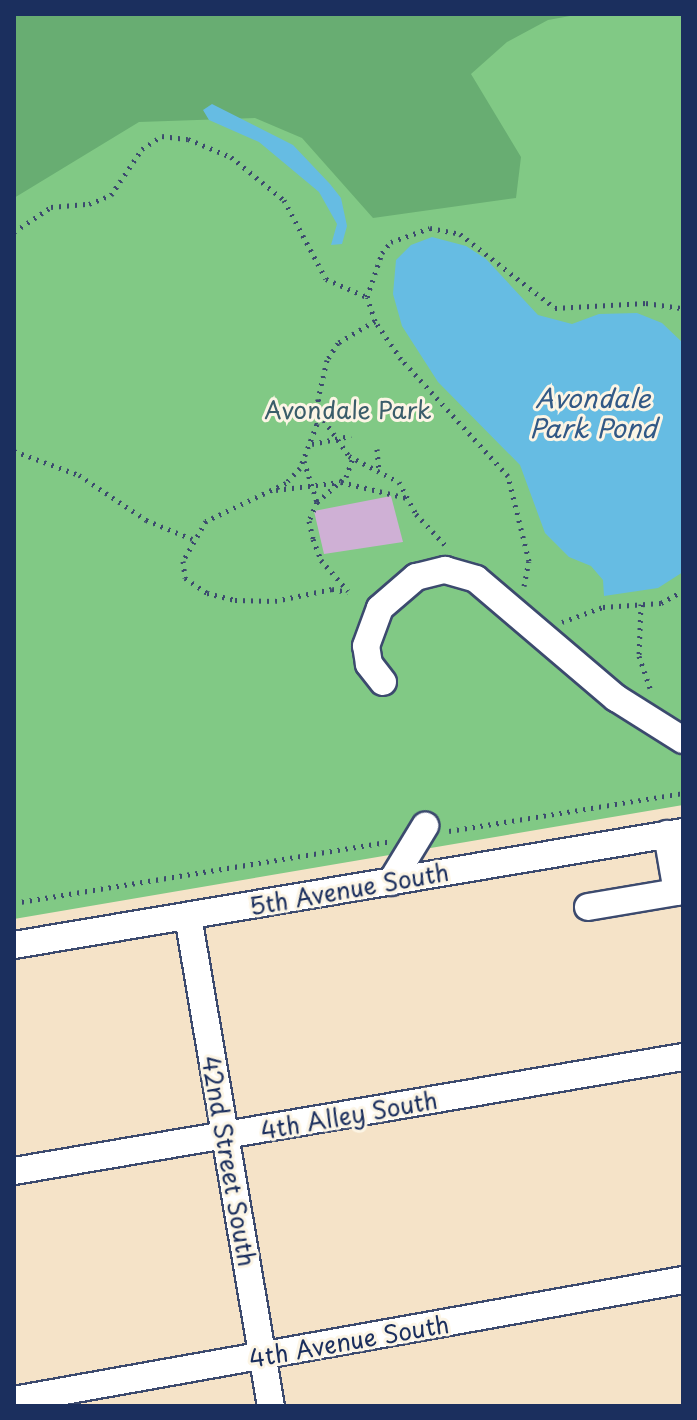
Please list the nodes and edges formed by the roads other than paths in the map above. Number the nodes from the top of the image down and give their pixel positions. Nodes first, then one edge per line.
1 (383, 682) dead end
2 (683, 740) edge
3 (423, 831) road end
4 (675, 833) edge
5 (391, 882) junction
6 (680, 893) edge
7 (588, 907) dead end
8 (188, 916) junction
9 (14, 945) edge
10 (683, 1057) edge
11 (224, 1137) junction
12 (14, 1171) edge
13 (683, 1280) edge
14 (263, 1357) junction
15 (14, 1400) edge
16 (271, 1406) edge

1 - 2 street
3 - 5 street
4 - 5 street, 5th Avenue South
4 - 6 street
5 - 8 street, 5th Avenue South
6 - 7 street
8 - 9 street, 5th Avenue South
8 - 11 street, 42nd Street South
10 - 11 street, 4th Alley South
11 - 12 street, 4th Alley South
11 - 14 street, 42nd Street South
13 - 14 street, 4th Avenue South
14 - 15 street, 4th Avenue South
14 - 16 street, 42nd Street South

